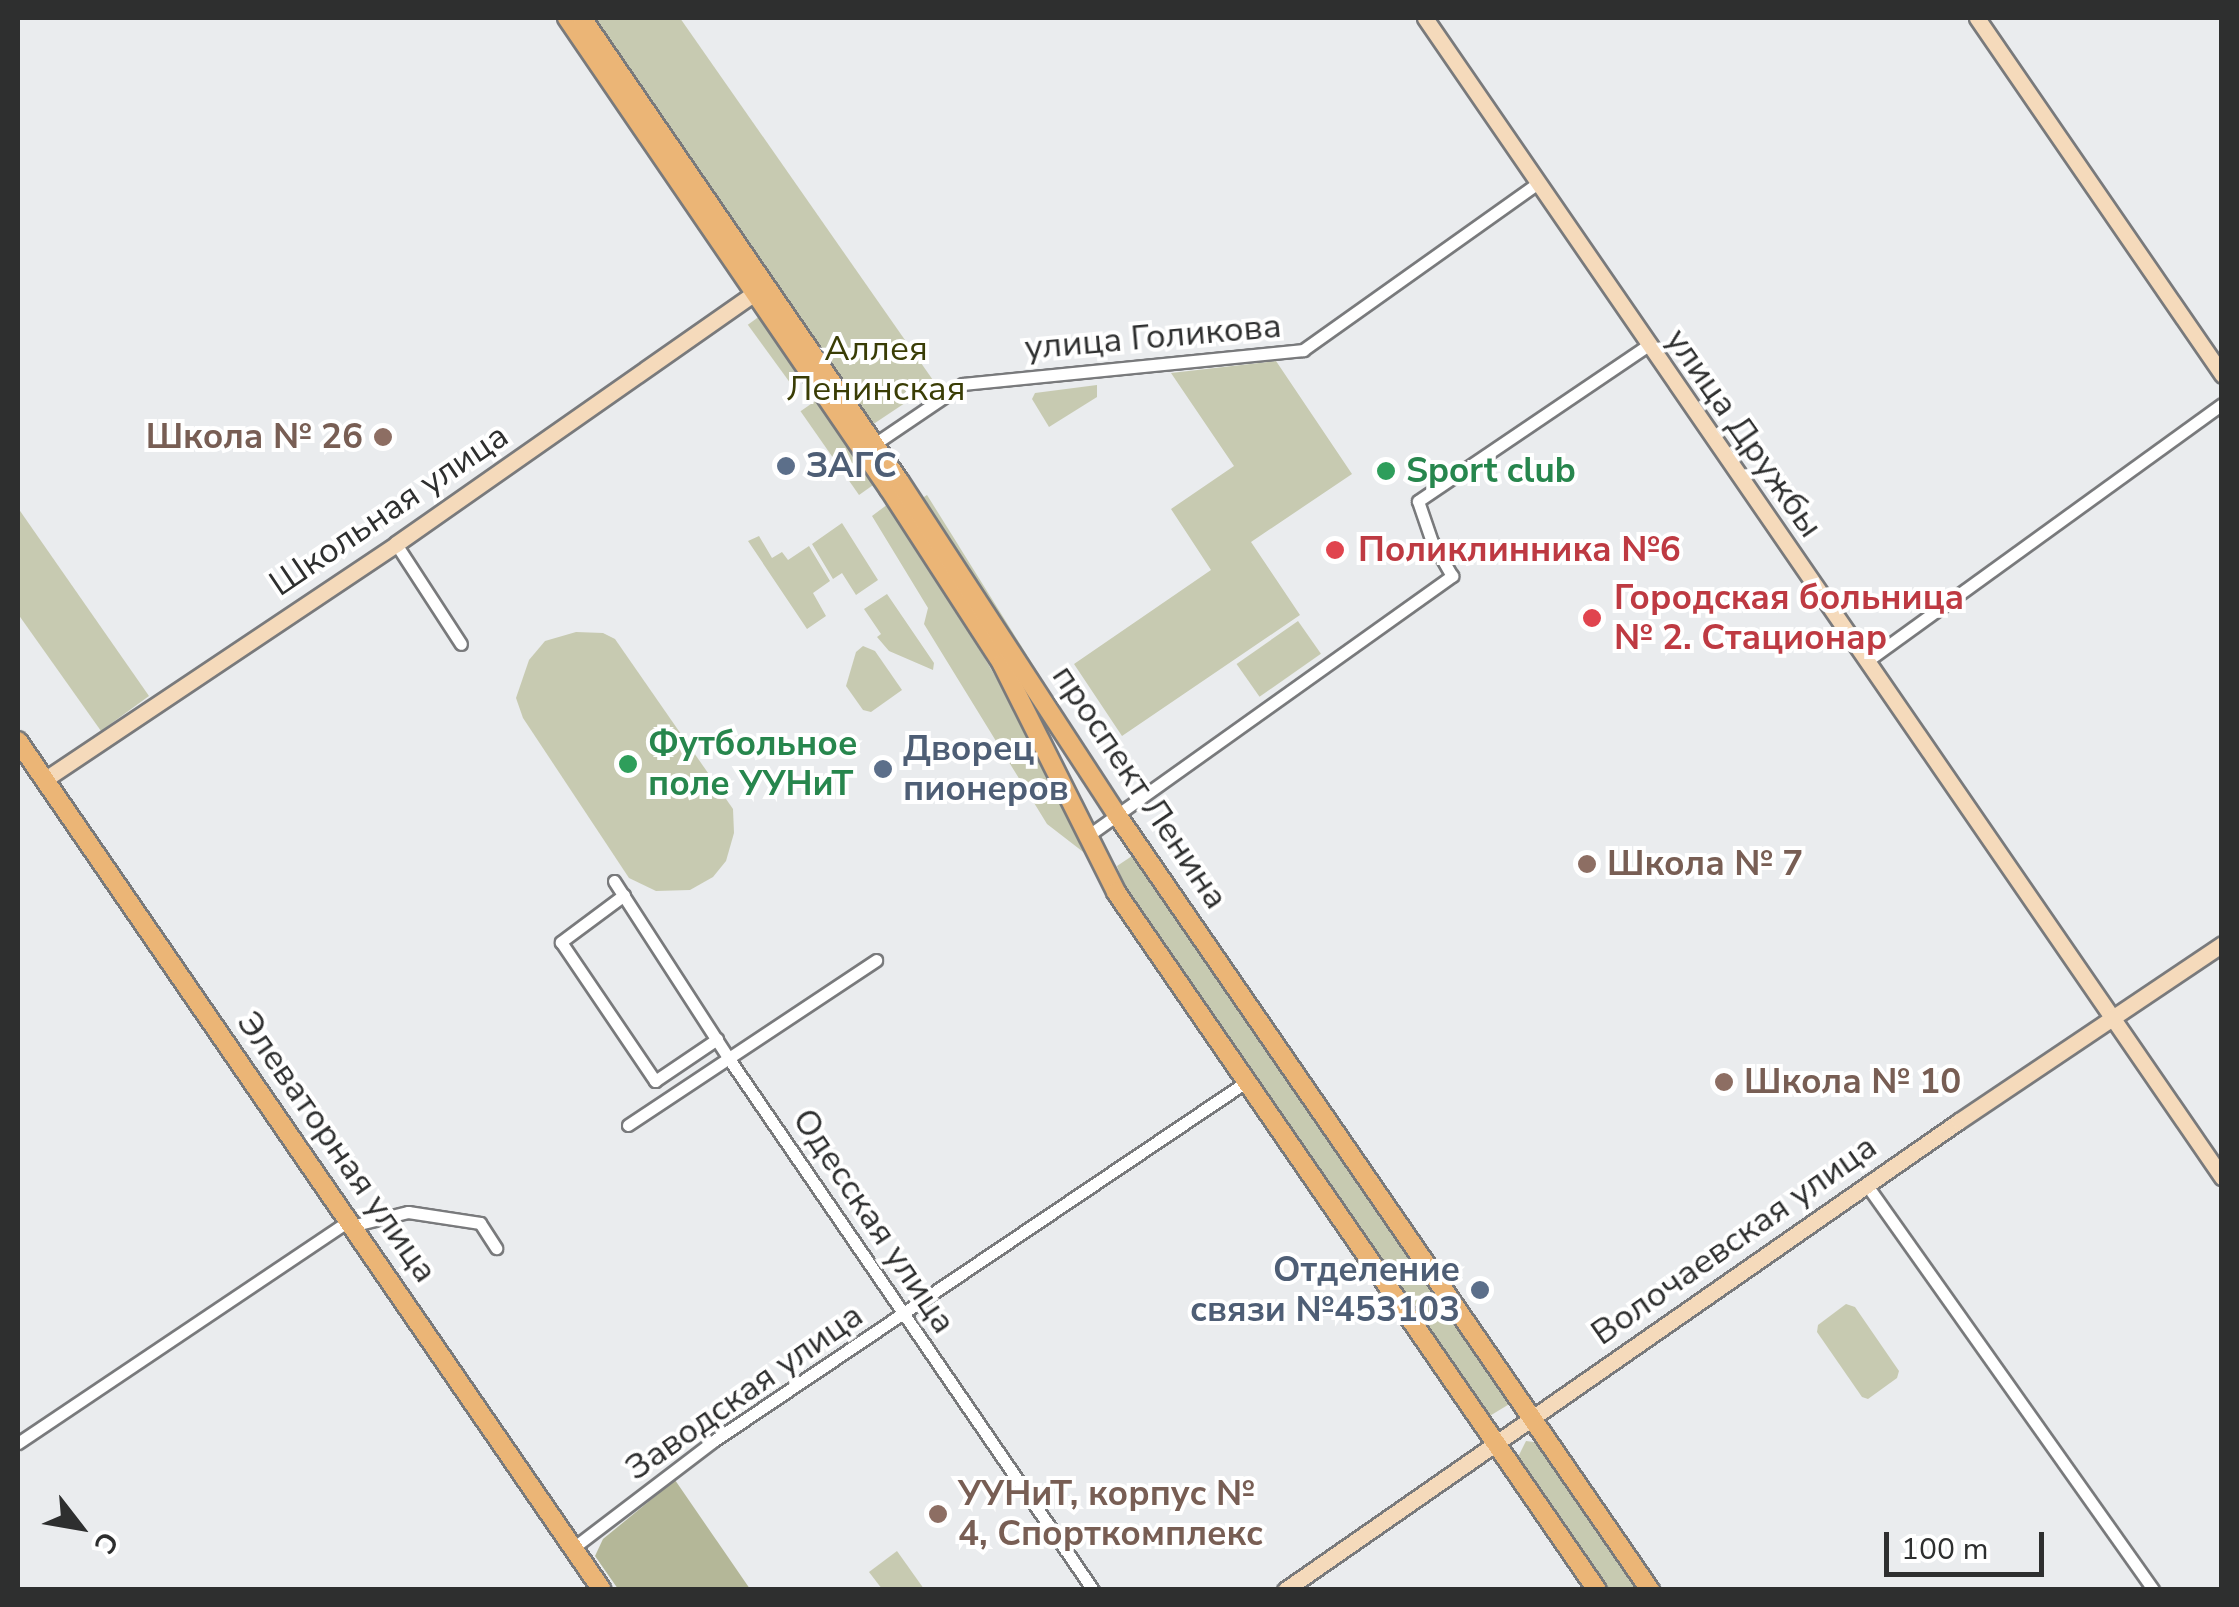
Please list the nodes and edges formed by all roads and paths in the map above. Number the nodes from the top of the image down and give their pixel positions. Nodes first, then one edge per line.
1 (567, 18) edge
2 (582, 18) edge
3 (1425, 18) edge
4 (1977, 18) edge
5 (1537, 184) junction
6 (759, 290) junction
7 (1647, 346) junction
8 (2222, 375) edge
9 (2222, 404) edge
10 (868, 448) junction
11 (396, 544) junction
12 (461, 644) dead end
13 (1868, 661) junction
14 (18, 742) edge
15 (44, 780) junction
16 (1116, 816) junction
17 (1086, 836) junction
18 (614, 881) dead end
19 (624, 896) junction
20 (2222, 944) edge
21 (876, 960) dead end
22 (2113, 1019) junction
23 (716, 1039) junction
24 (728, 1056) junction
25 (1246, 1082) junction
26 (628, 1124) dead end
27 (2222, 1176) edge
28 (1866, 1184) junction
29 (349, 1224) junction
30 (496, 1248) dead end
31 (904, 1316) junction
32 (1532, 1418) junction
33 (1496, 1442) junction
34 (18, 1443) edge
35 (573, 1548) junction
36 (602, 1590) edge
37 (1093, 1590) edge
38 (1285, 1590) edge
39 (1597, 1590) edge
40 (1650, 1590) edge
41 (2153, 1590) edge

1 - 6 main road, проспект Ленина
2 - 6 main road, проспект Ленина
3 - 5 street, улица Дружбы
4 - 8 street
5 - 7 street, улица Дружбы
5 - 10 street, улица Голикова
6 - 10 main road, проспект Ленина
6 - 11 street, Школьная улица
7 - 13 street, улица Дружбы
7 - 16 street
9 - 13 street
10 - 16 main road, проспект Ленина
10 - 17 main road, проспект Ленина
11 - 12 street
11 - 15 street, Школьная улица
13 - 22 street, улица Дружбы
14 - 15 main road, Элеваторная улица
15 - 29 main road, Элеваторная улица
16 - 17 street
16 - 32 main road, проспект Ленина
17 - 25 main road, проспект Ленина
18 - 19 street, Одесская улица
19 - 23 street, Одесская улица
19 - 23 street
20 - 22 street, Волочаевская улица
21 - 24 street
22 - 27 street, улица Дружбы
22 - 28 street, Волочаевская улица
23 - 24 street, Одесская улица
24 - 26 street
24 - 31 street, Одесская улица
25 - 31 street, Заводская улица
25 - 33 main road, проспект Ленина
28 - 32 street, Волочаевская улица
28 - 41 street
29 - 30 street
29 - 34 street
29 - 35 main road, Элеваторная улица
31 - 35 street, Заводская улица
31 - 37 street, Одесская улица
32 - 33 street, Волочаевская улица
32 - 40 main road, проспект Ленина
33 - 38 street, Волочаевская улица
33 - 39 main road, проспект Ленина
35 - 36 main road, Элеваторная улица

